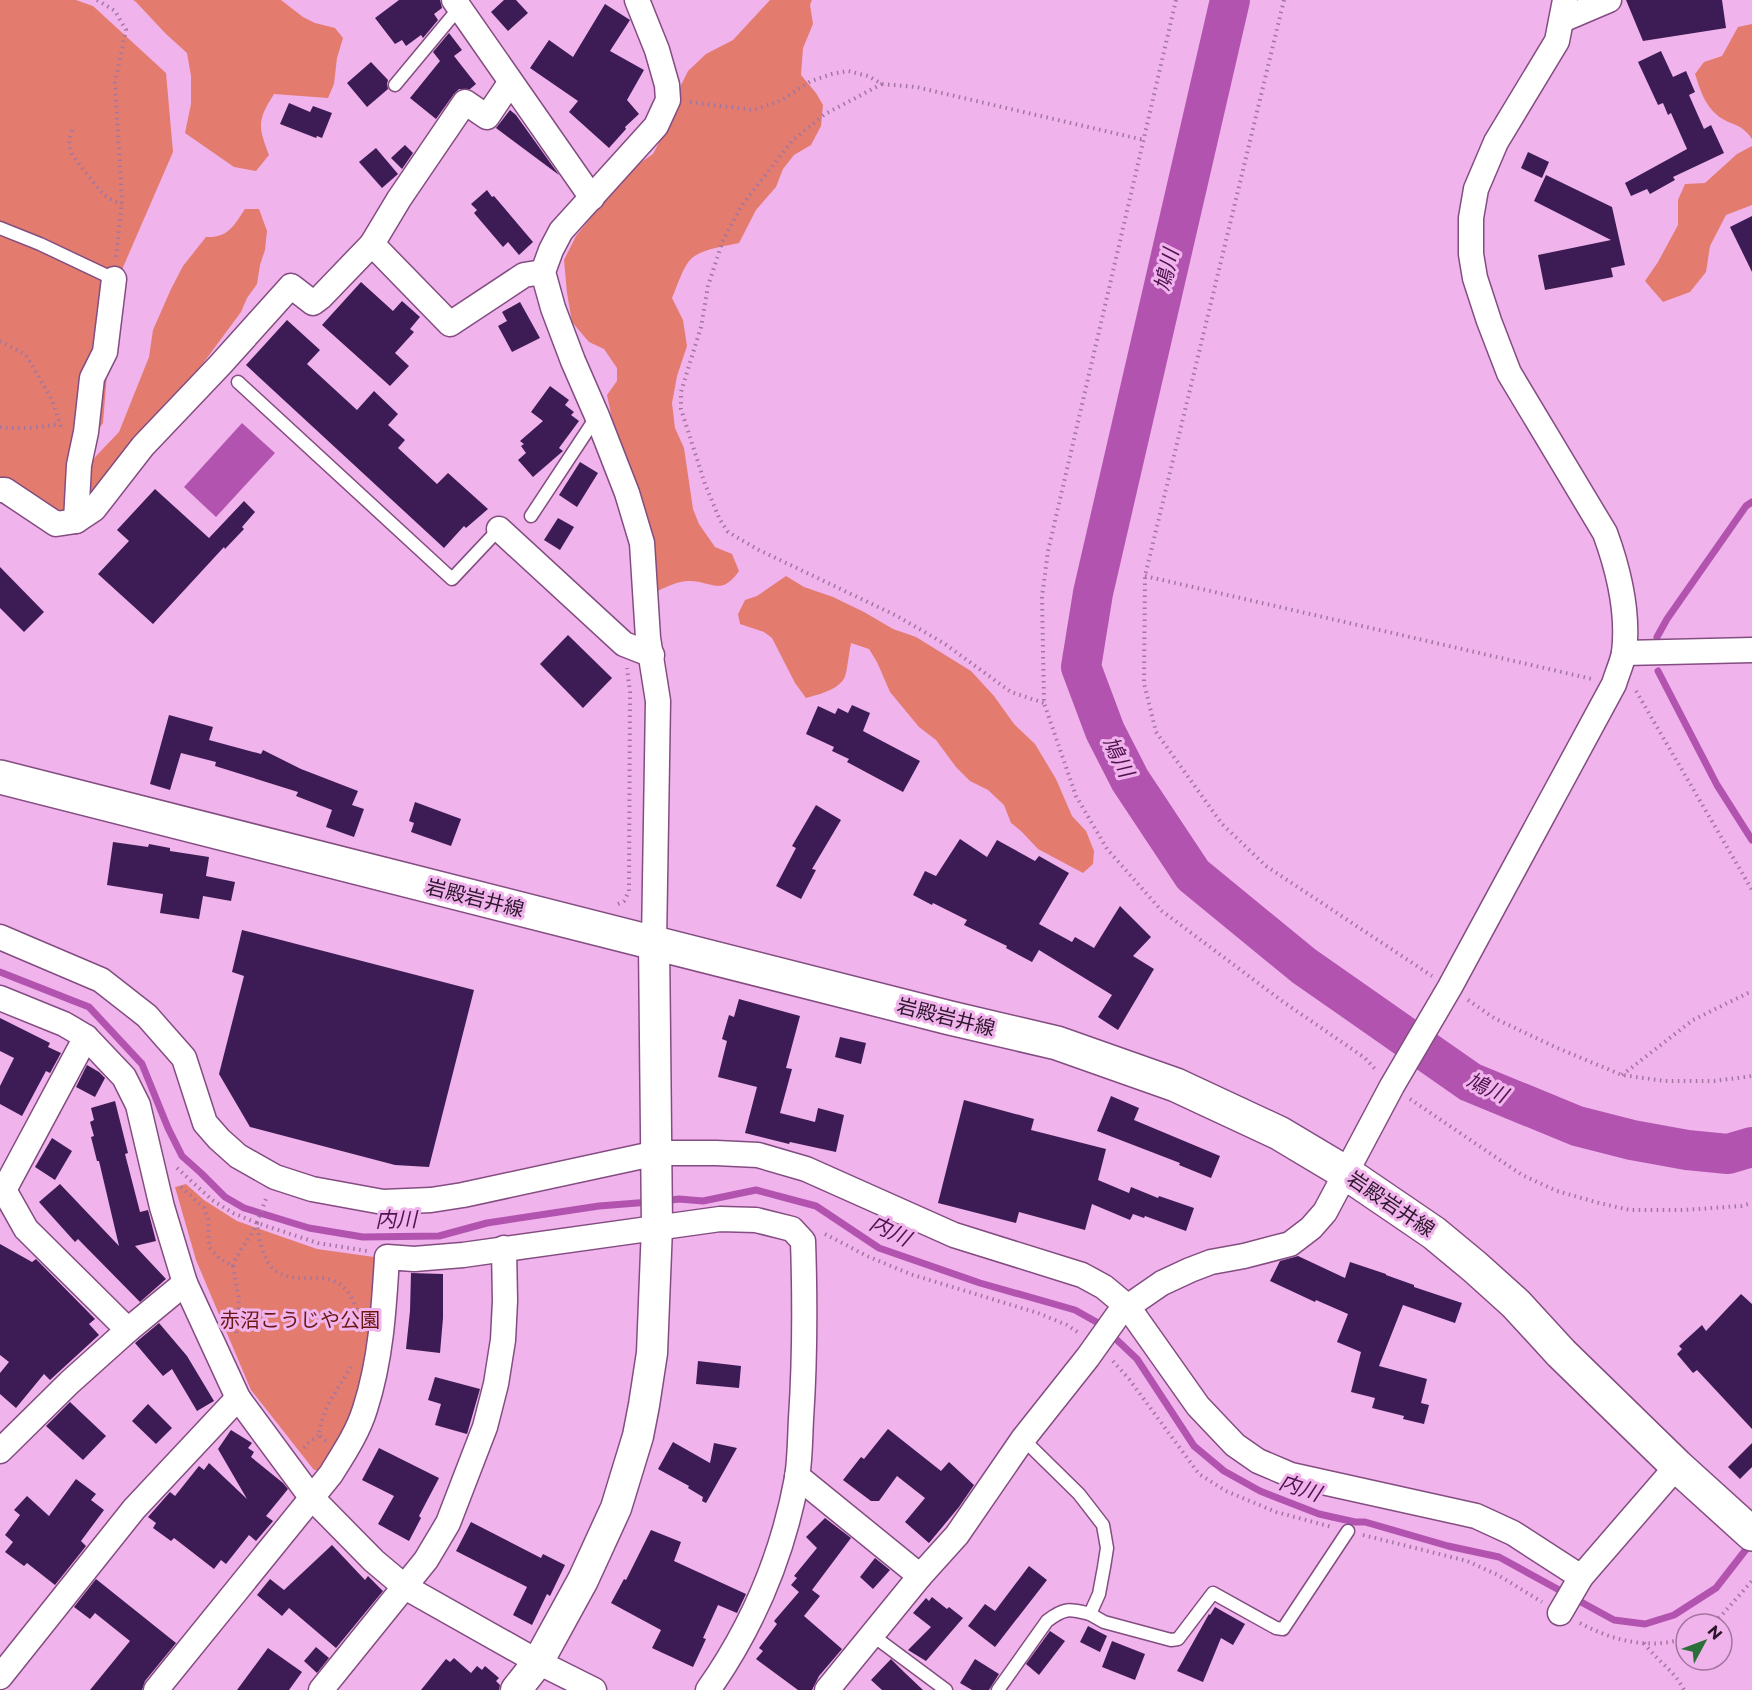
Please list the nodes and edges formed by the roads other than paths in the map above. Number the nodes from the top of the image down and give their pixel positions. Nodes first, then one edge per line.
1 (637, 0) edge
2 (1609, 0) edge
3 (456, 4) edge
4 (1563, 10) edge
5 (510, 83) junction
6 (395, 85) dead end
7 (592, 198) junction
8 (0, 228) edge
9 (372, 244) junction
10 (543, 272) junction
11 (114, 279) joint
12 (238, 382) dead end
13 (597, 416) junction
14 (0, 490) edge
15 (531, 516) dead end
16 (76, 521) junction
17 (499, 530) joint
18 (1752, 650) edge
19 (1624, 653) junction
20 (652, 655) junction
21 (0, 777) edge
22 (0, 937) edge
23 (654, 942) junction
24 (0, 998) edge
25 (86, 1037) junction
26 (657, 1153) junction
27 (1346, 1173) junction
28 (1, 1191) edge
29 (657, 1227) junction
30 (504, 1248) junction
31 (185, 1284) junction
32 (1124, 1310) junction
33 (128, 1330) junction
34 (238, 1398) junction
35 (1023, 1439) junction
36 (3, 1442) edge
37 (1677, 1466) junction
38 (797, 1476) junction
39 (311, 1497) junction
40 (1748, 1530) edge
41 (1348, 1531) dead end
42 (920, 1576) junction
43 (1581, 1577) junction
44 (405, 1587) junction
45 (1560, 1613) dead end
46 (1090, 1614) junction
47 (872, 1635) junction
48 (538, 1662) junction
49 (0, 1677) edge
50 (156, 1690) edge
51 (321, 1690) edge
52 (516, 1690) edge
53 (594, 1690) edge
54 (708, 1690) edge
55 (827, 1690) edge
56 (946, 1690) edge
57 (998, 1690) edge

1 - 7 street
2 - 4 street
3 - 5 street
3 - 6 lane
4 - 19 street
5 - 7 street
5 - 9 street
7 - 10 street
8 - 11 lane
9 - 10 street
9 - 16 street
10 - 13 street
11 - 16 street
12 - 17 lane
13 - 15 lane
13 - 20 street
14 - 16 street
17 - 20 street
18 - 19 street
19 - 27 street
20 - 23 street
21 - 23 main road, 岩殿岩井線
22 - 26 street
23 - 26 street
23 - 27 main road, 岩殿岩井線
24 - 25 street
25 - 28 street
25 - 31 street
26 - 29 street
26 - 32 street
27 - 32 street
27 - 37 main road, 岩殿岩井線
28 - 33 street
29 - 30 street
29 - 38 street
29 - 48 street
30 - 39 street
30 - 44 street
31 - 33 street
31 - 34 street
32 - 35 street
32 - 43 street
33 - 36 street
34 - 39 street
34 - 49 street
35 - 42 street
35 - 46 lane
37 - 40 main road, 岩殿岩井線
37 - 43 street
38 - 42 street
38 - 54 street
39 - 44 street
39 - 50 street
41 - 46 lane
42 - 47 street
43 - 45 street
44 - 48 street
44 - 51 street
46 - 57 lane
47 - 55 street
47 - 56 lane
48 - 52 street
48 - 53 street

